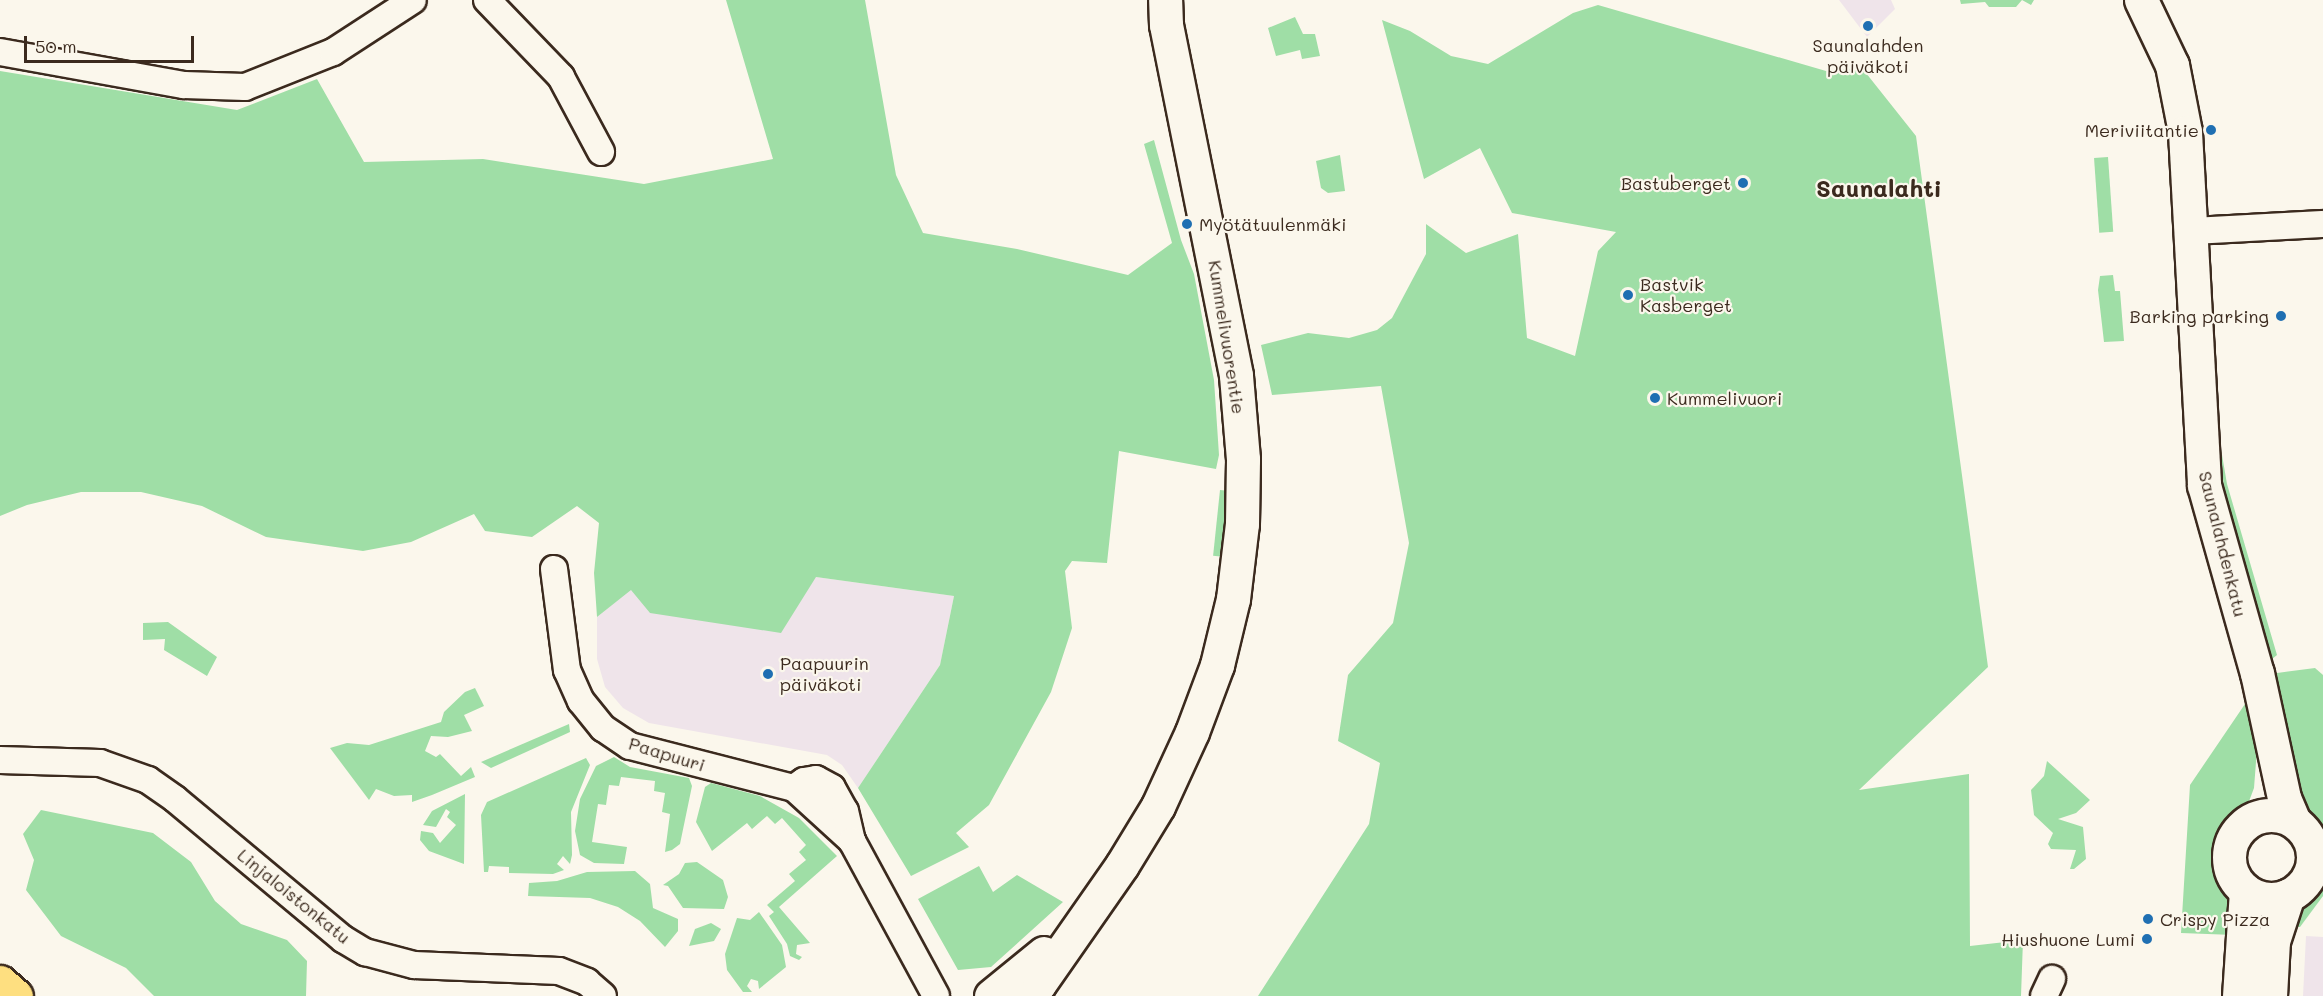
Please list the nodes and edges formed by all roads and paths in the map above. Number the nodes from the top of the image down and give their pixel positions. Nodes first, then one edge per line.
1 (413, 0) edge
2 (487, 0) edge
3 (1165, 0) edge
4 (2141, 0) edge
5 (0, 52) edge
6 (601, 152) dead end
7 (2323, 224) edge
8 (2192, 231) junction
9 (554, 569) dead end
10 (2270, 735) junction
11 (0, 760) edge
12 (2250, 820) junction
13 (2309, 834) edge
14 (2305, 885) edge
15 (2246, 891) junction
16 (1077, 927) junction
17 (0, 982) edge
18 (16, 996) edge
19 (603, 996) edge
20 (936, 996) edge
21 (991, 996) edge
22 (1027, 996) edge
23 (2239, 996) edge
24 (2270, 996) edge

1 - 5 street
2 - 6 street
3 - 16 street, Kummelivuorentie
4 - 8 street, Saunalahdenkatu
7 - 8 street
8 - 10 street, Saunalahdenkatu
9 - 20 street, Paapuuri
10 - 12 street, Saunalahdenkatu
10 - 13 street, Saunalahdenkatu
11 - 19 street, Linjaloistonkatu
12 - 13 street
12 - 15 street
13 - 14 street
14 - 15 street
14 - 24 street
15 - 23 street
16 - 21 street, Kummelivuorentie
16 - 22 street, Kummelivuorentie
17 - 18 main road

